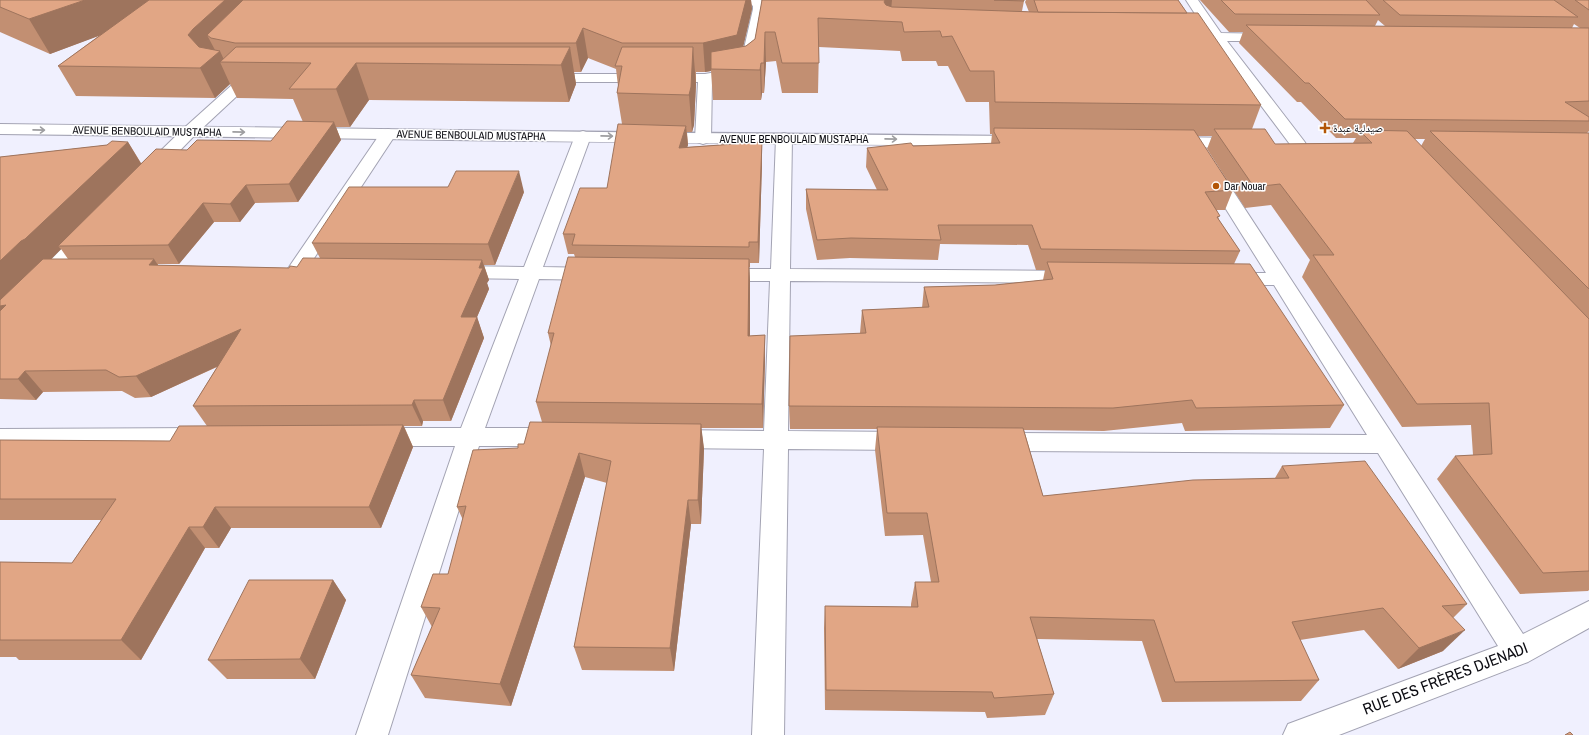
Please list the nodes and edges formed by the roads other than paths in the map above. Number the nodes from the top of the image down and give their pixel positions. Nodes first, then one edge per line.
1 (753, 0) edge
2 (1192, 0) edge
3 (1201, 37) edge
4 (1217, 37) junction
5 (1287, 37) edge
6 (264, 78) edge
7 (532, 78) edge
8 (705, 78) junction
9 (0, 129) edge
10 (189, 132) junction
11 (388, 134) junction
12 (583, 136) junction
13 (784, 138) junction
14 (704, 139) junction
15 (1036, 141) edge
16 (1154, 142) edge
17 (1193, 142) junction
18 (1253, 143) edge
19 (1276, 144) edge
20 (139, 182) edge
21 (100, 222) edge
22 (320, 271) edge
23 (49, 272) junction
24 (73, 272) edge
25 (437, 272) edge
26 (530, 273) junction
27 (608, 274) edge
28 (702, 274) edge
29 (780, 275) junction
30 (1090, 278) edge
31 (1209, 279) edge
32 (1280, 279) junction
33 (0, 324) edge
34 (470, 436) junction
35 (223, 437) edge
36 (359, 437) edge
37 (0, 438) edge
38 (580, 438) edge
39 (650, 438) edge
40 (776, 440) junction
41 (926, 441) edge
42 (974, 441) edge
43 (1386, 444) junction
44 (1589, 614) edge
45 (1518, 652) junction
46 (372, 735) edge
47 (768, 735) edge
48 (1299, 735) edge

1 - 8 street
2 - 4 street
3 - 4 street
4 - 5 street
4 - 19 street
6 - 10 street
7 - 8 street
8 - 14 street
9 -> 10 street, AVENUE BENBOULAID MUSTAPHA
10 -> 11 street, AVENUE BENBOULAID MUSTAPHA
10 - 20 street
11 - 12 street, AVENUE BENBOULAID MUSTAPHA
11 - 22 street
12 -> 14 street, AVENUE BENBOULAID MUSTAPHA
12 - 26 street
13 - 14 street, AVENUE BENBOULAID MUSTAPHA
13 -> 15 street, AVENUE BENBOULAID MUSTAPHA
13 - 29 street
16 - 17 street
17 - 18 street
17 - 32 street
21 - 23 street
23 - 24 street
23 - 33 street
25 - 26 street
26 - 27 street
26 - 34 street
28 - 29 street
29 - 30 street
29 - 40 street
31 - 32 street
32 - 43 street
34 - 36 street
34 - 38 street
34 - 46 street
35 - 37 street
39 - 40 street
40 - 41 street
40 - 47 street
42 - 43 street
43 - 45 street
44 - 45 street, RUE DES FRÈRES DJENADI
45 - 48 street, RUE DES FRÈRES DJENADI

